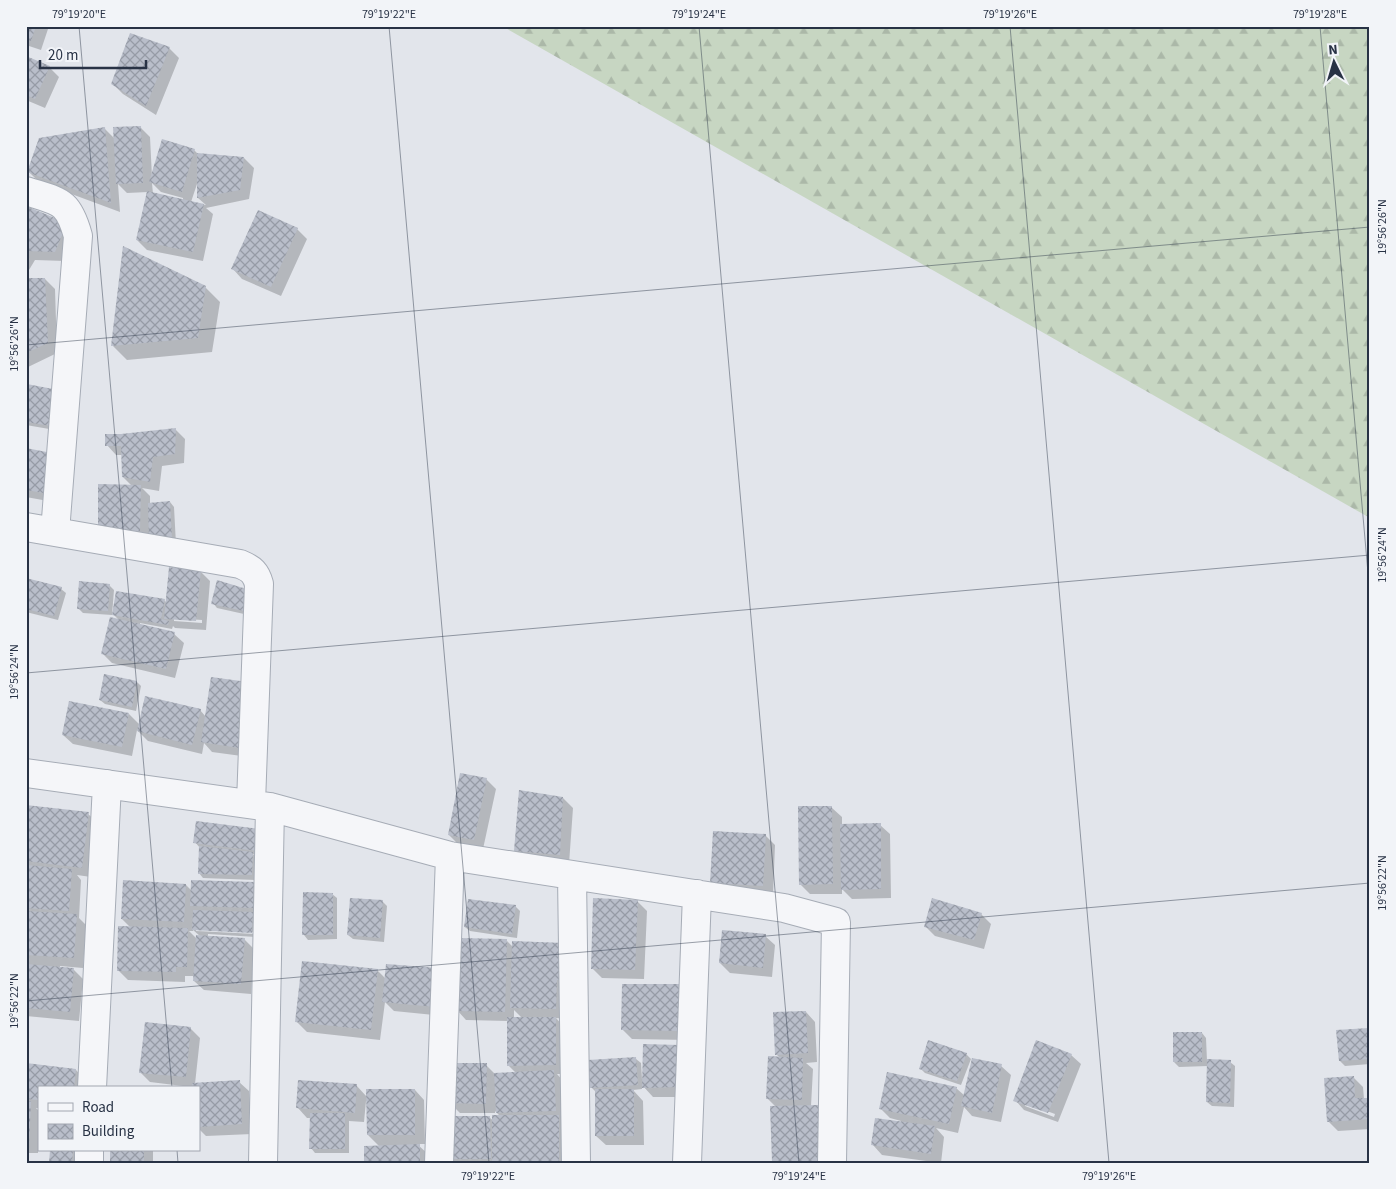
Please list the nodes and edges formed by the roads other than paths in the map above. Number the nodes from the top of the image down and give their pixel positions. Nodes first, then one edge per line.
1 (26, 191) edge
2 (26, 527) edge
3 (55, 532) junction
4 (26, 773) edge
5 (107, 784) junction
6 (261, 805) junction
7 (450, 856) junction
8 (572, 876) junction
9 (697, 894) junction
10 (92, 1086) edge
11 (263, 1163) edge
12 (439, 1163) edge
13 (576, 1163) edge
14 (687, 1163) edge
15 (832, 1163) edge

1 - 3 street
2 - 3 street
3 - 6 street
4 - 5 street
5 - 6 street
5 - 10 street
6 - 7 street
6 - 11 street
7 - 8 street
7 - 12 street
8 - 9 street
8 - 13 street
9 - 14 street
9 - 15 street

